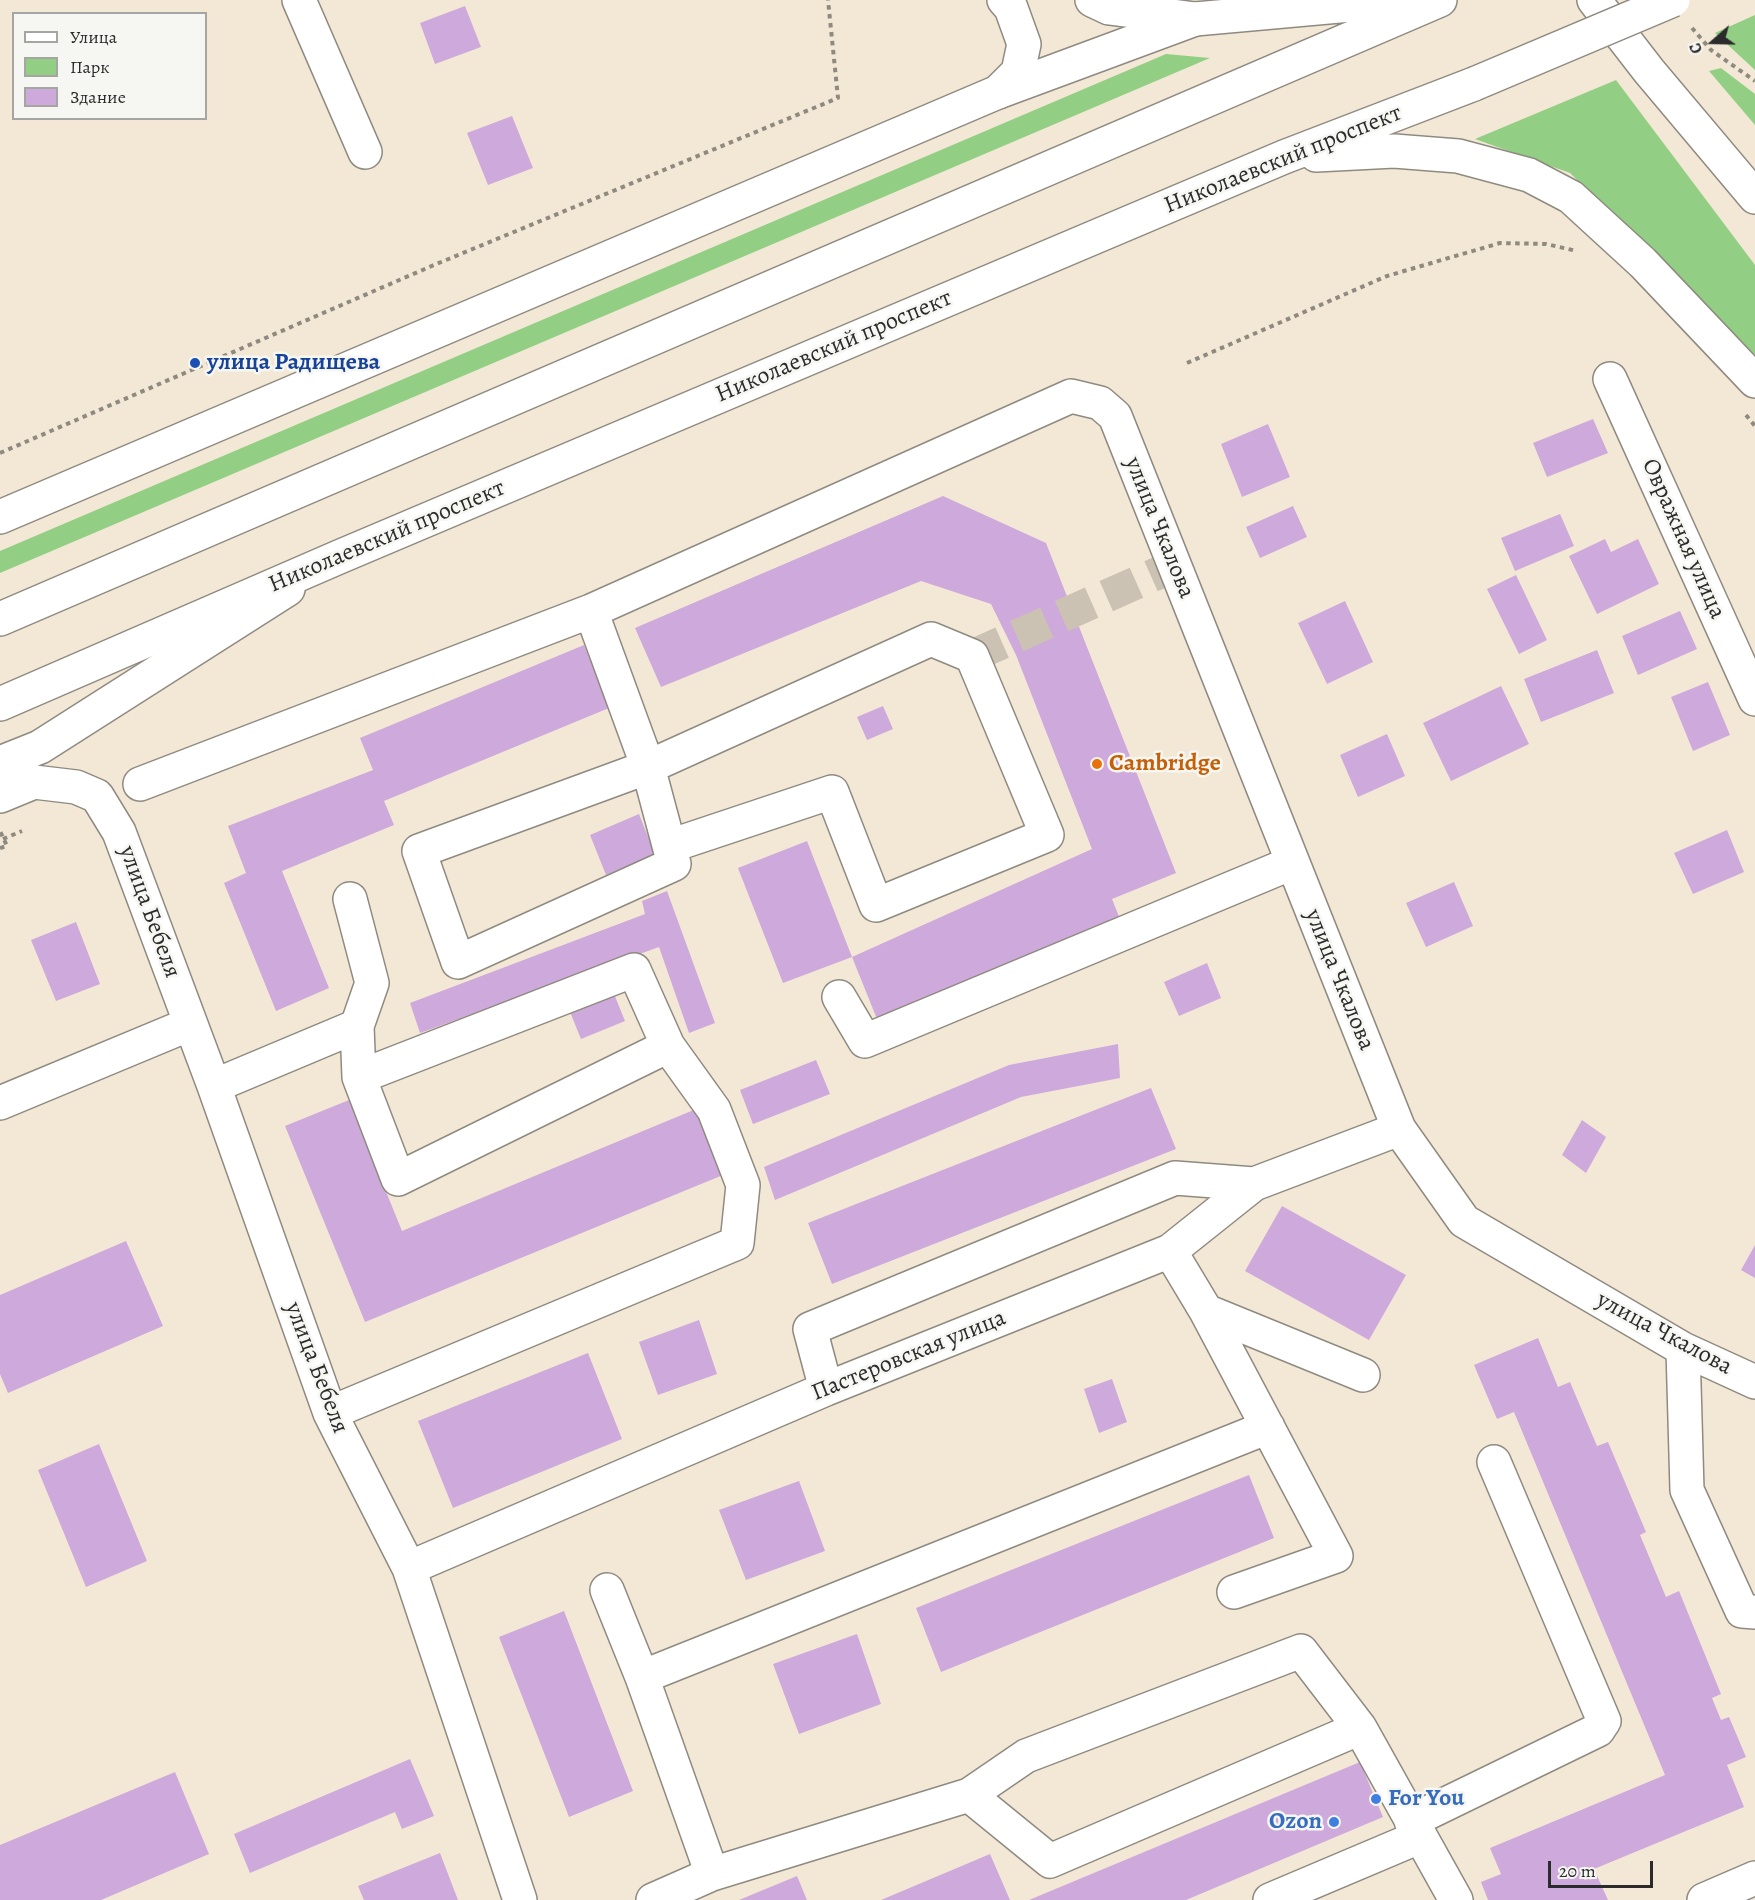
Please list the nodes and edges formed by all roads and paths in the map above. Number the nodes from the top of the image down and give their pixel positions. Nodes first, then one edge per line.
1 (298, 0) edge
2 (828, 0) edge
3 (1004, 0) edge
4 (1092, 0) edge
5 (1406, 0) edge
6 (1440, 0) edge
7 (1594, 0) edge
8 (1681, 13) edge
9 (1195, 20) junction
10 (1755, 81) edge
11 (998, 92) junction
12 (365, 152) dead end
13 (1284, 157) junction
14 (1755, 197) edge
15 (1589, 253) dead end
16 (1187, 363) dead end
17 (1610, 379) dead end
18 (1755, 381) edge
19 (1745, 413) dead end
20 (1755, 426) edge
21 (0, 453) edge
22 (0, 517) edge
23 (339, 557) junction
24 (591, 611) junction
25 (0, 619) edge
26 (1755, 699) edge
27 (0, 704) edge
28 (0, 763) edge
29 (648, 767) junction
30 (140, 784) dead end
31 (0, 796) edge
32 (0, 830) edge
33 (22, 831) dead end
34 (3, 839) junction
35 (670, 846) junction
36 (0, 848) edge
37 (1292, 863) junction
38 (350, 899) dead end
39 (839, 997) dead end
40 (190, 1024) junction
41 (357, 1026) junction
42 (668, 1046) junction
43 (359, 1077) junction
44 (214, 1086) junction
45 (0, 1103) edge
46 (1399, 1129) junction
47 (1254, 1184) junction
48 (1170, 1251) junction
49 (1206, 1311) junction
50 (1683, 1349) junction
51 (1363, 1375) dead end
52 (1755, 1382) edge
53 (826, 1389) junction
54 (330, 1413) junction
55 (1268, 1427) junction
56 (1494, 1462) dead end
57 (409, 1568) junction
58 (607, 1590) dead end
59 (1234, 1592) dead end
60 (1755, 1612) edge
61 (642, 1677) junction
62 (1360, 1728) junction
63 (969, 1795) junction
64 (1415, 1829) junction
65 (712, 1874) junction
66 (1755, 1878) edge
67 (520, 1900) edge
68 (653, 1900) edge
69 (1270, 1900) edge
70 (1456, 1900) edge
71 (1704, 1900) edge

1 - 12 street
2 - 21 path
3 - 11 street
4 - 9 street
5 - 9 street
6 - 25 street
7 - 14 street
8 - 10 path
8 - 13 street, Николаевский проспект, bridge
9 - 11 street
11 - 22 street
13 - 18 street
13 - 23 street, Николаевский проспект
15 - 16 path
17 - 26 street, Овражная улица
19 - 20 path
23 - 27 street, Николаевский проспект
23 - 28 street
24 - 29 street
24 - 30 street
24 - 37 street, улица Чкалова
29 - 35 street
29 - 35 street
29 - 35 street
31 - 40 street, улица Бебеля
32 - 34 path
33 - 34 path
34 - 36 path
37 - 39 street
37 - 46 street, улица Чкалова
38 - 41 street
40 - 44 street, улица Бебеля
40 - 45 street
41 - 43 street
41 - 44 street
42 - 43 street
42 - 43 street
42 - 54 street
44 - 54 street, улица Бебеля
46 - 47 street, Пастеровская улица
46 - 50 street, улица Чкалова
47 - 48 street, Пастеровская улица
47 - 53 street
48 - 49 street
48 - 53 street, Пастеровская улица
49 - 51 street
49 - 55 street
50 - 52 street, улица Чкалова
50 - 60 street
53 - 57 street, Пастеровская улица
54 - 57 street, улица Бебеля
55 - 59 street
55 - 61 street
56 - 64 street
57 - 67 street, улица Бебеля
58 - 61 street
61 - 65 street
62 - 63 street
62 - 63 street
62 - 64 street
63 - 65 street
64 - 69 street
64 - 70 street
65 - 68 street
66 - 71 street

